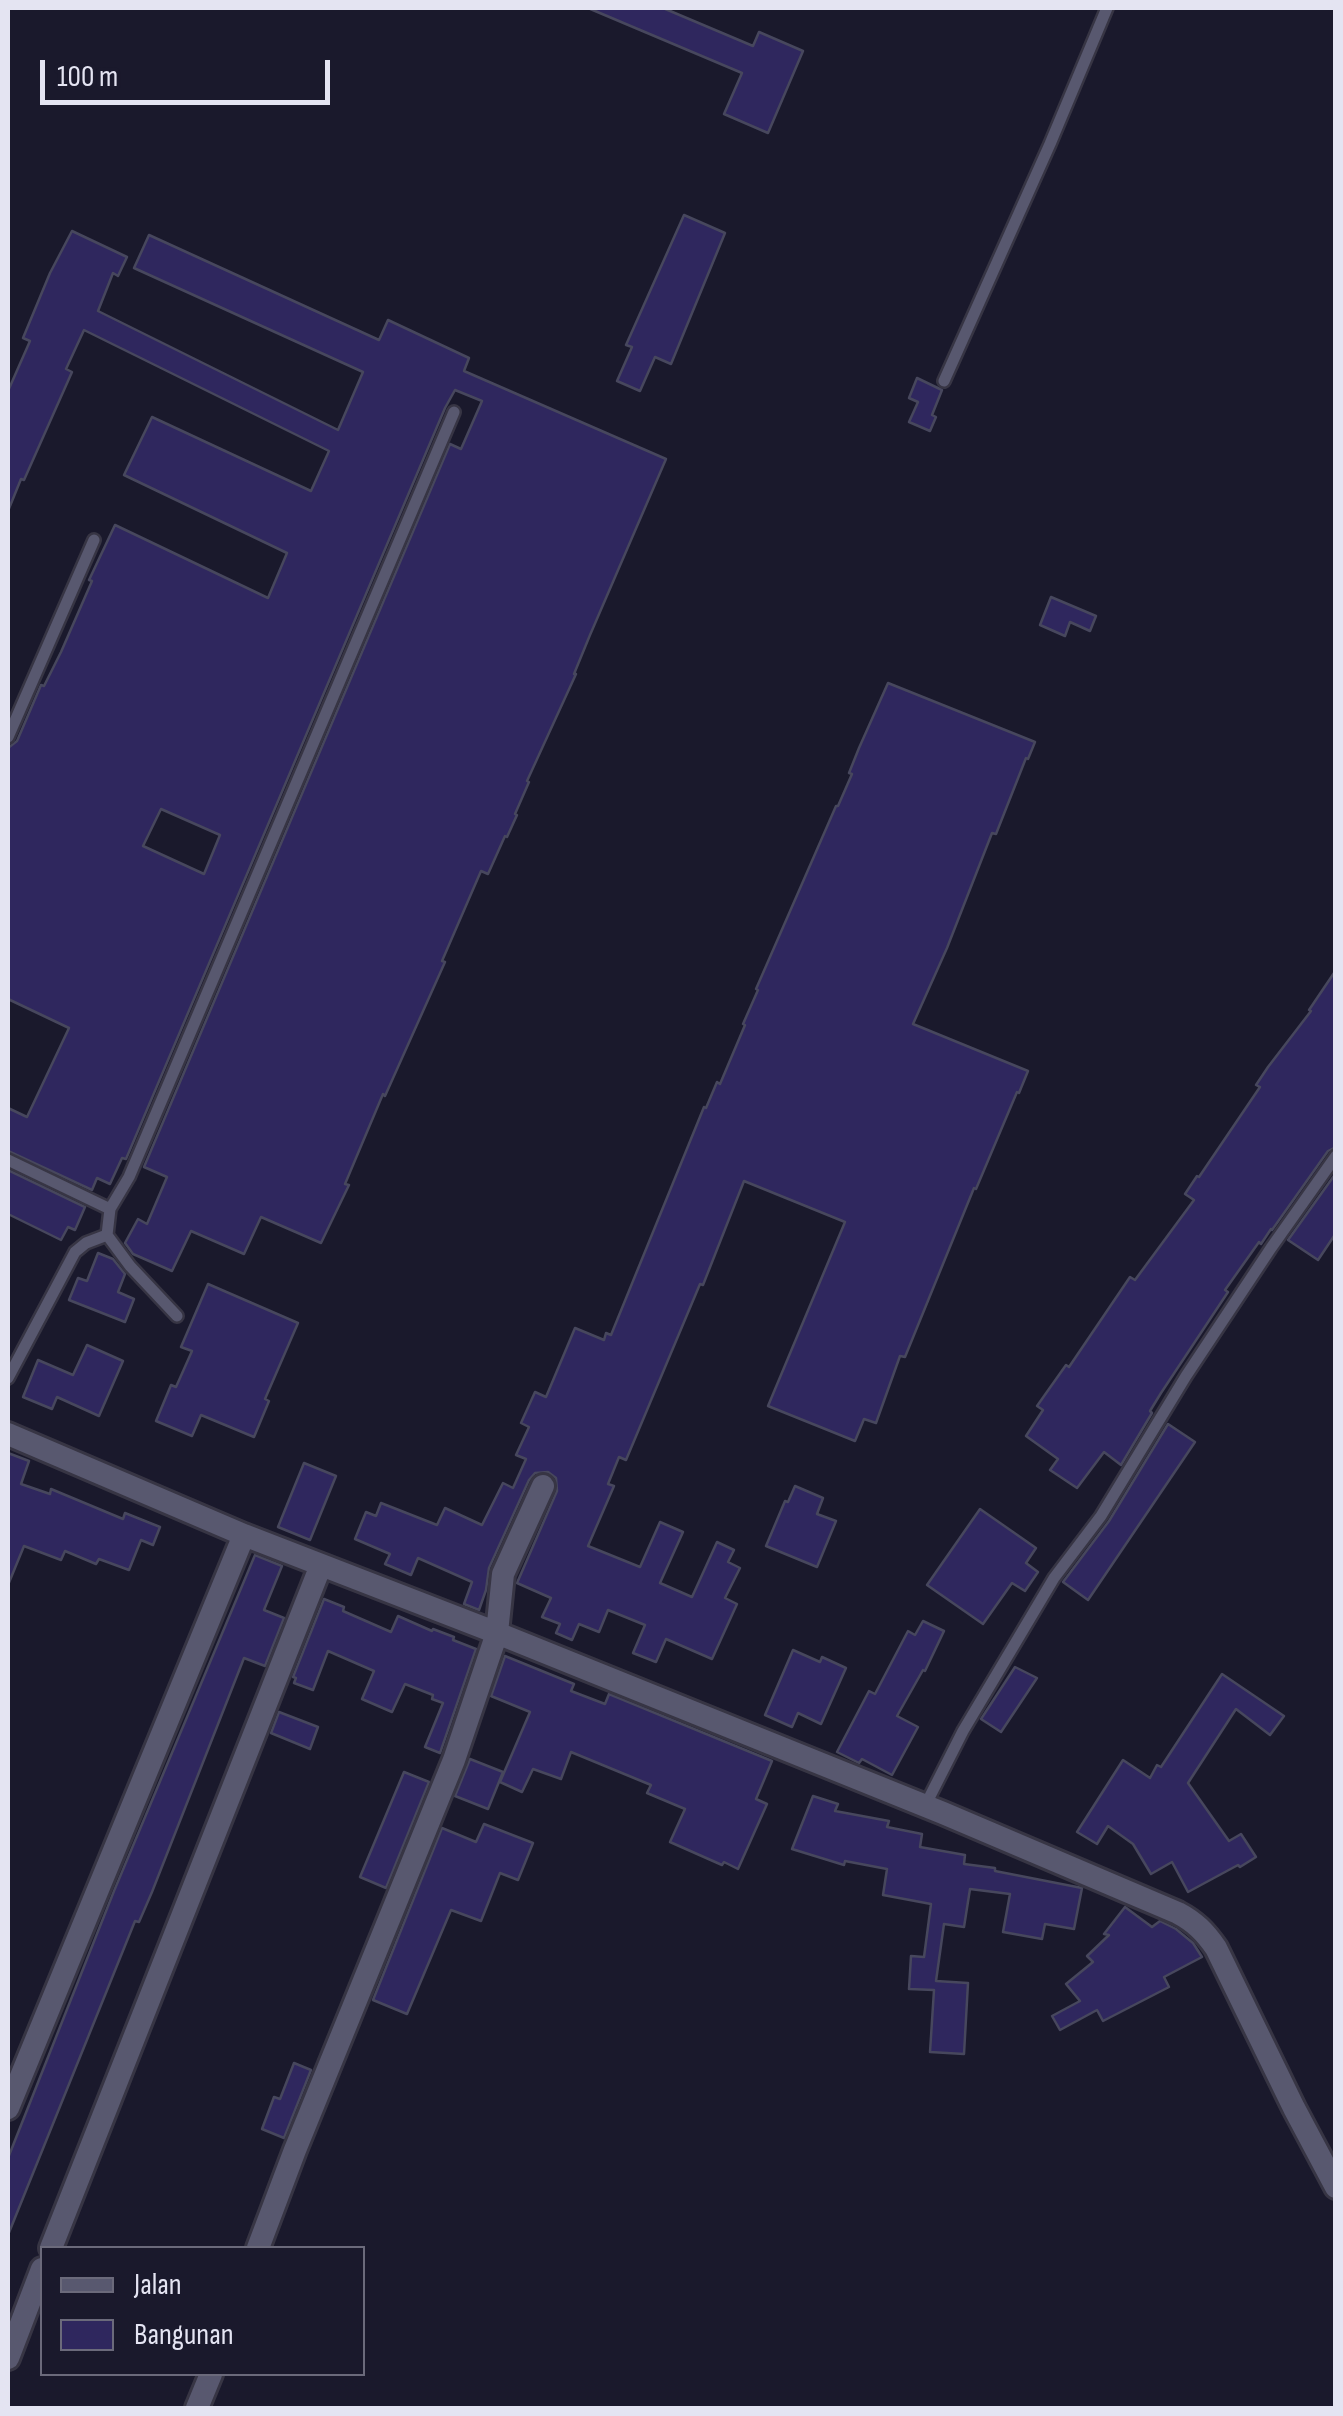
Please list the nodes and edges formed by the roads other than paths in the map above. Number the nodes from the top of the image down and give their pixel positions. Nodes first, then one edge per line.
1 (1108, 8) edge
2 (944, 381) dead end
3 (454, 412) dead end
4 (94, 540) dead end
5 (8, 737) edge
6 (1336, 1156) edge
7 (8, 1160) edge
8 (110, 1208) junction
9 (107, 1234) junction
10 (178, 1316) dead end
11 (8, 1378) edge
12 (8, 1434) edge
13 (543, 1486) dead end
14 (244, 1535) junction
15 (321, 1565) junction
16 (497, 1633) junction
17 (925, 1806) junction
18 (8, 2108) edge
19 (1336, 2187) edge
20 (52, 2246) edge
21 (259, 2246) edge
22 (40, 2274) edge
23 (8, 2358) edge
24 (209, 2376) edge
25 (197, 2408) edge

1 - 2 lane
3 - 8 lane
4 - 5 lane
6 - 17 lane
7 - 8 lane
8 - 9 lane
9 - 10 lane
9 - 11 lane
12 - 14 street
13 - 16 street
14 - 15 street
14 - 18 street
15 - 16 street
15 - 20 street
16 - 17 street
16 - 21 street
17 - 19 street
22 - 23 street
24 - 25 street

